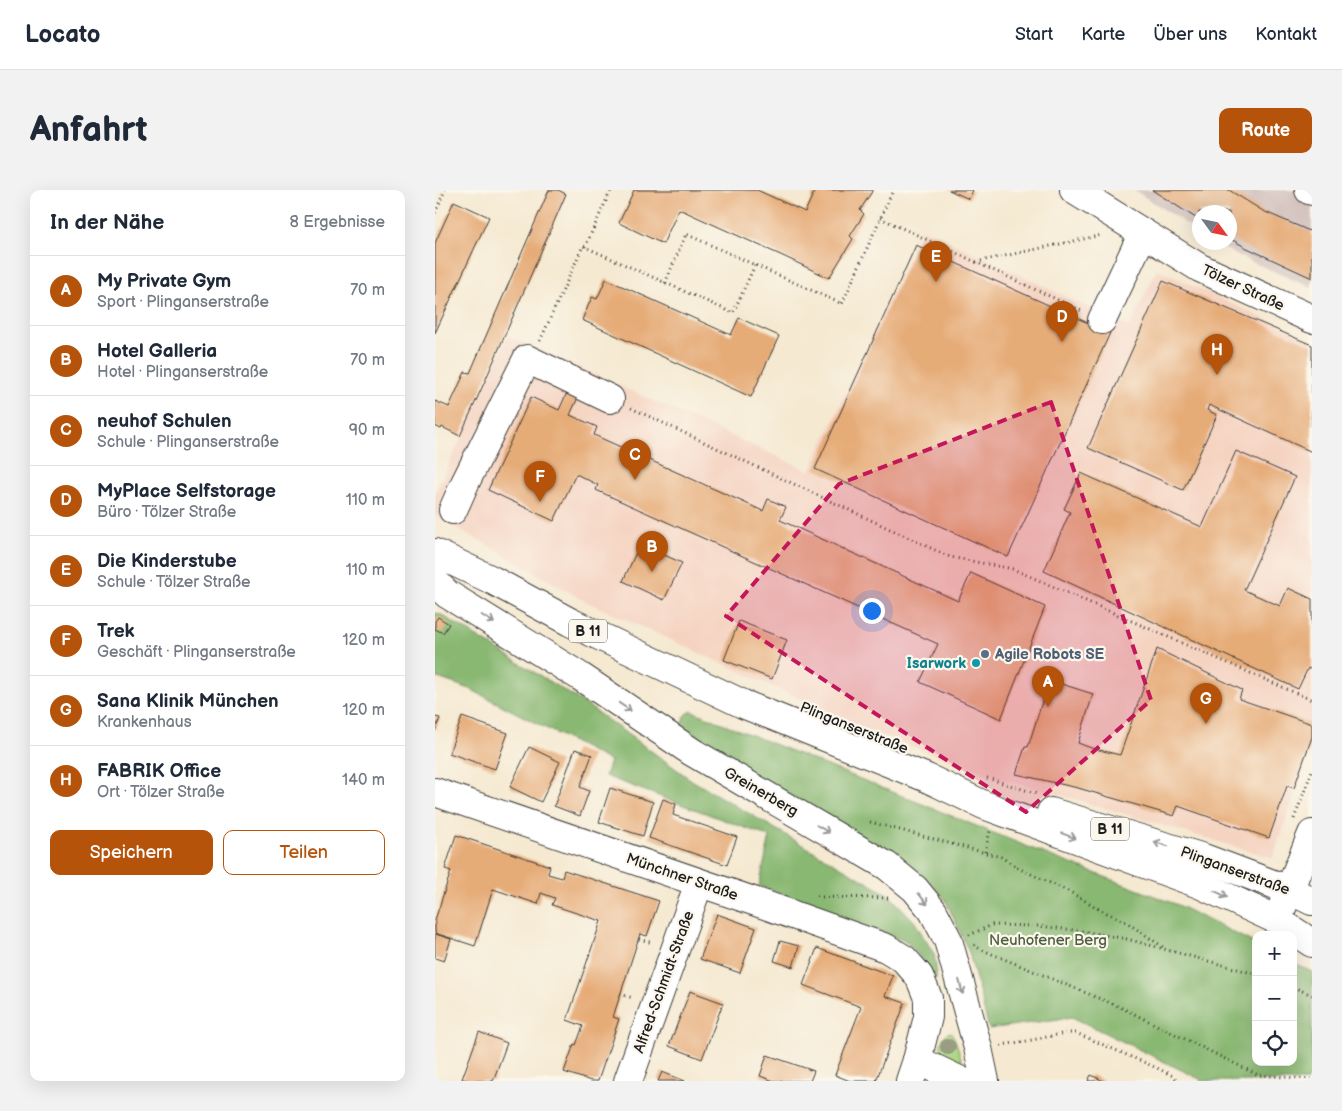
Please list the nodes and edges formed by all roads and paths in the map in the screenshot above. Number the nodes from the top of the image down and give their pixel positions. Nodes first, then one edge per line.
1 (445, 190) edge
2 (611, 190) edge
3 (893, 190) edge
4 (1074, 190) edge
5 (435, 212) edge
6 (880, 218) junction
7 (1139, 230) junction
8 (585, 247) junction
9 (975, 262) junction
10 (755, 265) junction
11 (665, 283) junction
12 (1312, 319) edge
13 (1102, 320) joint
14 (531, 361) junction
15 (610, 398) joint
16 (453, 510) dead end
17 (435, 553) edge
18 (439, 590) edge
19 (1312, 700) edge
20 (927, 778) junction
21 (986, 778) dead end
22 (435, 794) edge
23 (1040, 794) dead end
24 (870, 822) dead end
25 (993, 823) dead end
26 (1312, 834) edge
27 (985, 852) junction
28 (699, 883) junction
29 (1301, 895) edge
30 (809, 897) dead end
31 (897, 898) dead end
32 (1277, 920) junction
33 (639, 939) dead end
34 (647, 941) dead end
35 (1312, 943) edge
36 (1166, 949) junction
37 (1252, 973) edge
38 (1297, 989) edge
39 (620, 994) dead end
40 (1312, 995) edge
41 (634, 999) dead end
42 (977, 1048) junction
43 (913, 1070) edge
44 (1258, 1075) junction
45 (1312, 1080) edge
46 (628, 1081) edge
47 (961, 1081) edge
48 (985, 1081) edge
49 (1178, 1081) edge
50 (1256, 1081) edge

1 - 5 path
2 - 8 path
3 - 6 path
4 - 7 street, Tölzer Straße
6 - 9 path
6 - 10 path
7 - 9 path
7 - 12 street, Tölzer Straße
7 - 13 street
8 - 11 path
8 - 14 path
9 - 13 path
10 - 11 path
10 - 11 path
14 - 15 street
14 - 16 street
15 - 19 path
17 - 20 street, Plinganserstraße / B 11
18 -> 42 street, Greinerberg
29 -> 20 street, Plinganserstraße / B 11
20 -> 32 street, Plinganserstraße / B 11
21 - 23 path
22 - 28 street, Münchner Straße
24 - 27 path
25 - 27 path
26 - 29 street
27 - 36 path
28 - 43 street, Münchner Straße
28 - 46 street, Alfred-Schmidt-Straße
29 - 32 street
30 - 31 path
32 - 35 street, Plinganserstraße / B 11
33 - 34 path
36 - 37 path
36 - 44 path
38 - 40 path
39 - 41 path
42 - 48 street, Greinerberg
42 - 49 path
43 - 47 street
44 - 45 path
44 - 50 path

